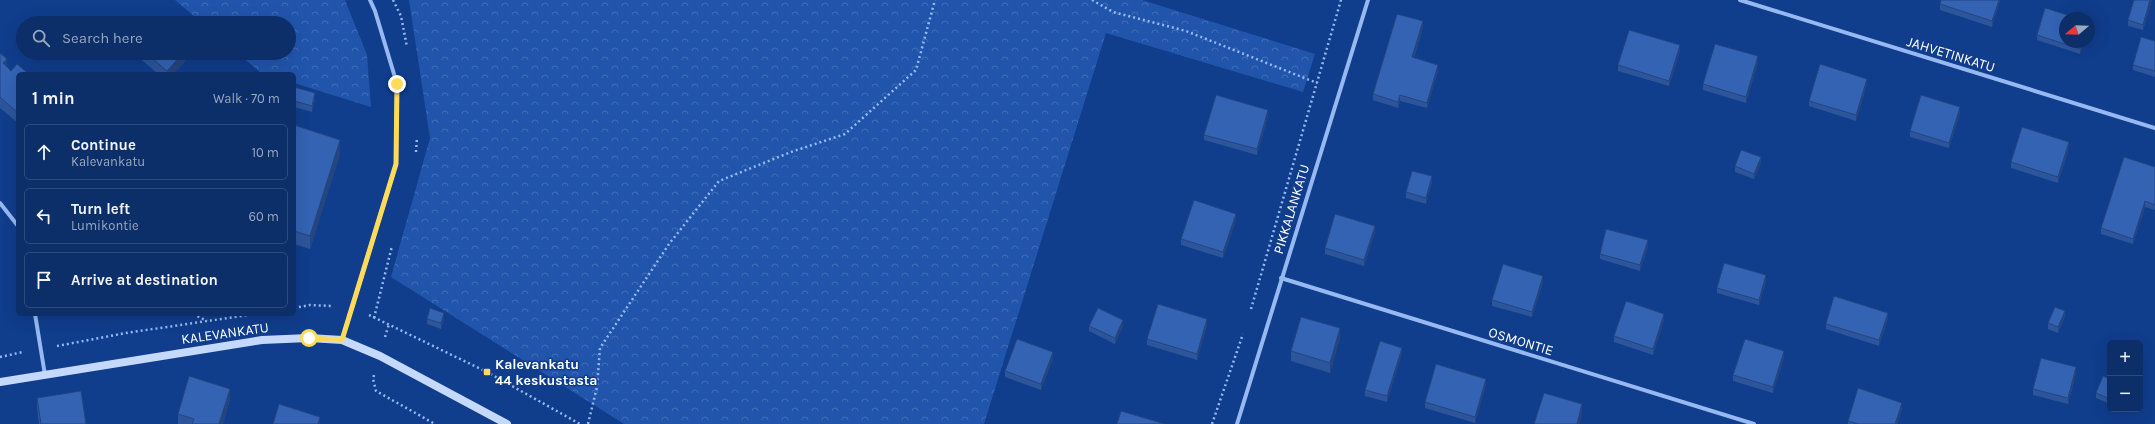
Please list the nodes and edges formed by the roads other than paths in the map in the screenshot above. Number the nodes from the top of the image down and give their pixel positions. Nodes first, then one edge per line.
1 (370, 0) edge
2 (1368, 0) edge
3 (1740, 0) edge
4 (2155, 128) edge
5 (0, 203) edge
6 (16, 223) edge
7 (1281, 278) junction
8 (35, 316) edge
9 (342, 340) junction
10 (45, 375) junction
11 (0, 382) edge
12 (507, 424) edge
13 (1237, 424) edge
14 (1754, 424) edge

1 - 9 street
2 - 7 street, PIKKALANKATU
3 - 4 street, JAHVETINKATU
5 - 6 street
7 - 13 street, PIKKALANKATU
7 - 14 street, OSMONTIE
8 - 10 street
9 - 10 main road, KALEVANKATU
9 - 12 main road, KALEVANKATU
10 - 11 main road, KALEVANKATU

